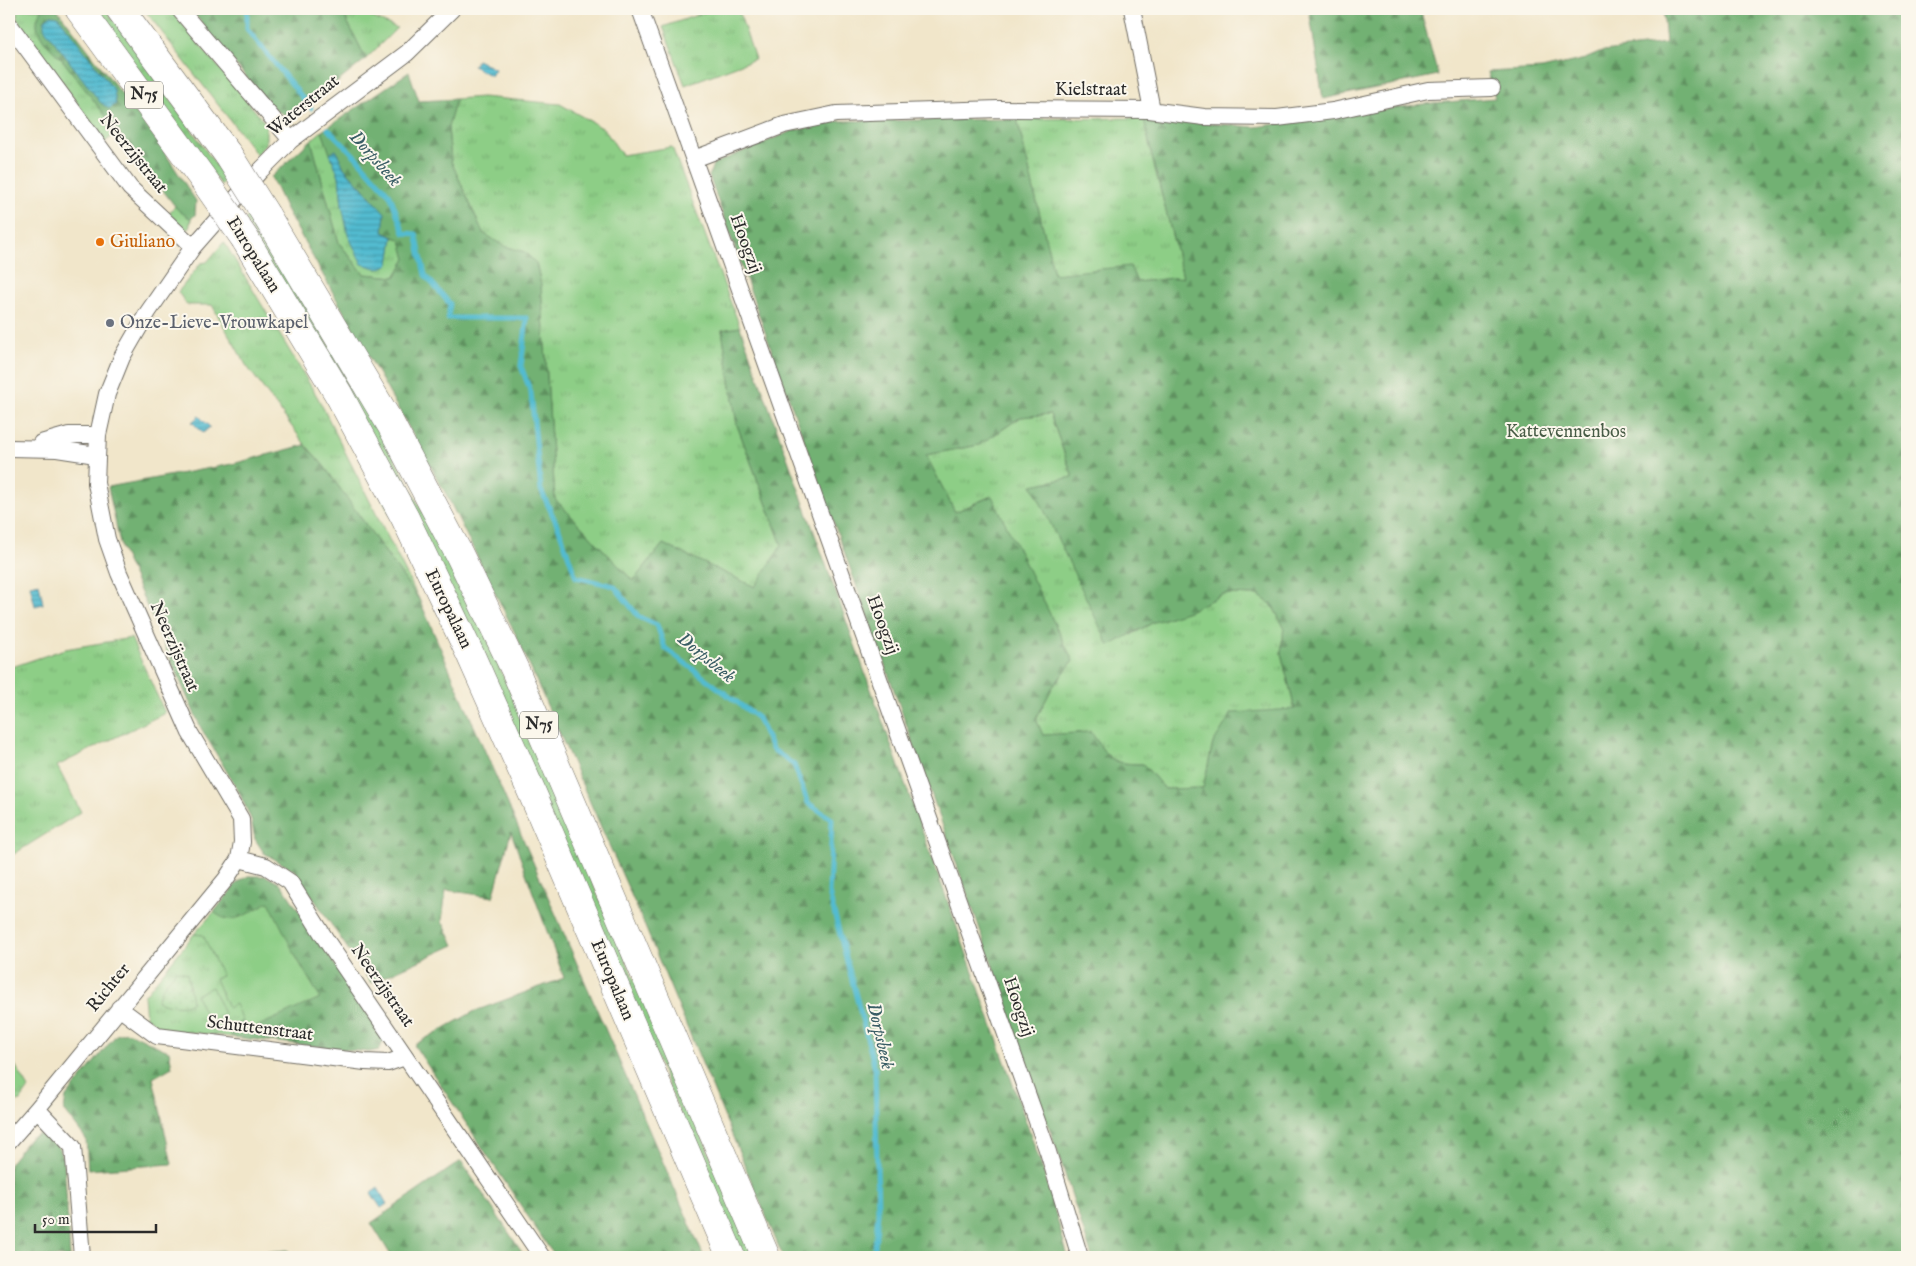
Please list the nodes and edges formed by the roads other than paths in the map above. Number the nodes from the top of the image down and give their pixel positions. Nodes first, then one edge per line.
1 (79, 9) edge
2 (120, 9) edge
3 (179, 9) edge
4 (452, 9) edge
5 (640, 9) edge
6 (1132, 9) edge
7 (9, 24) edge
8 (1492, 88) dead end
9 (1152, 110) junction
10 (292, 140) junction
11 (694, 159) junction
12 (193, 247) junction
13 (98, 435) junction
14 (27, 447) junction
15 (9, 448) edge
16 (96, 455) junction
17 (239, 859) junction
18 (119, 1008) junction
19 (405, 1057) junction
20 (37, 1109) junction
21 (9, 1141) edge
22 (82, 1257) edge
23 (542, 1257) edge
24 (731, 1257) edge
25 (766, 1257) edge
26 (1080, 1257) edge

1 - 24 highway, Europalaan / N75, bridge
2 - 25 highway, Europalaan / N75, bridge
3 - 10 street
4 - 10 street, Waterstraat
5 - 11 street, Hoogzij
6 - 9 street
7 - 12 street, Neerzijstraat
8 - 9 street, Kielstraat
9 - 11 street, Kielstraat
10 - 12 street, Waterstraat
11 - 26 street, Hoogzij
12 - 13 street, Neerzijstraat
13 - 14 street
13 - 16 street, Neerzijstraat
14 - 15 street
14 - 16 street
16 - 17 street, Neerzijstraat
17 - 18 street, Richter
17 - 19 street, Neerzijstraat
18 - 19 street, Schuttenstraat
18 - 20 street, Richter
19 - 23 street, Neerzijstraat
20 - 21 street, Richter
20 - 22 street

